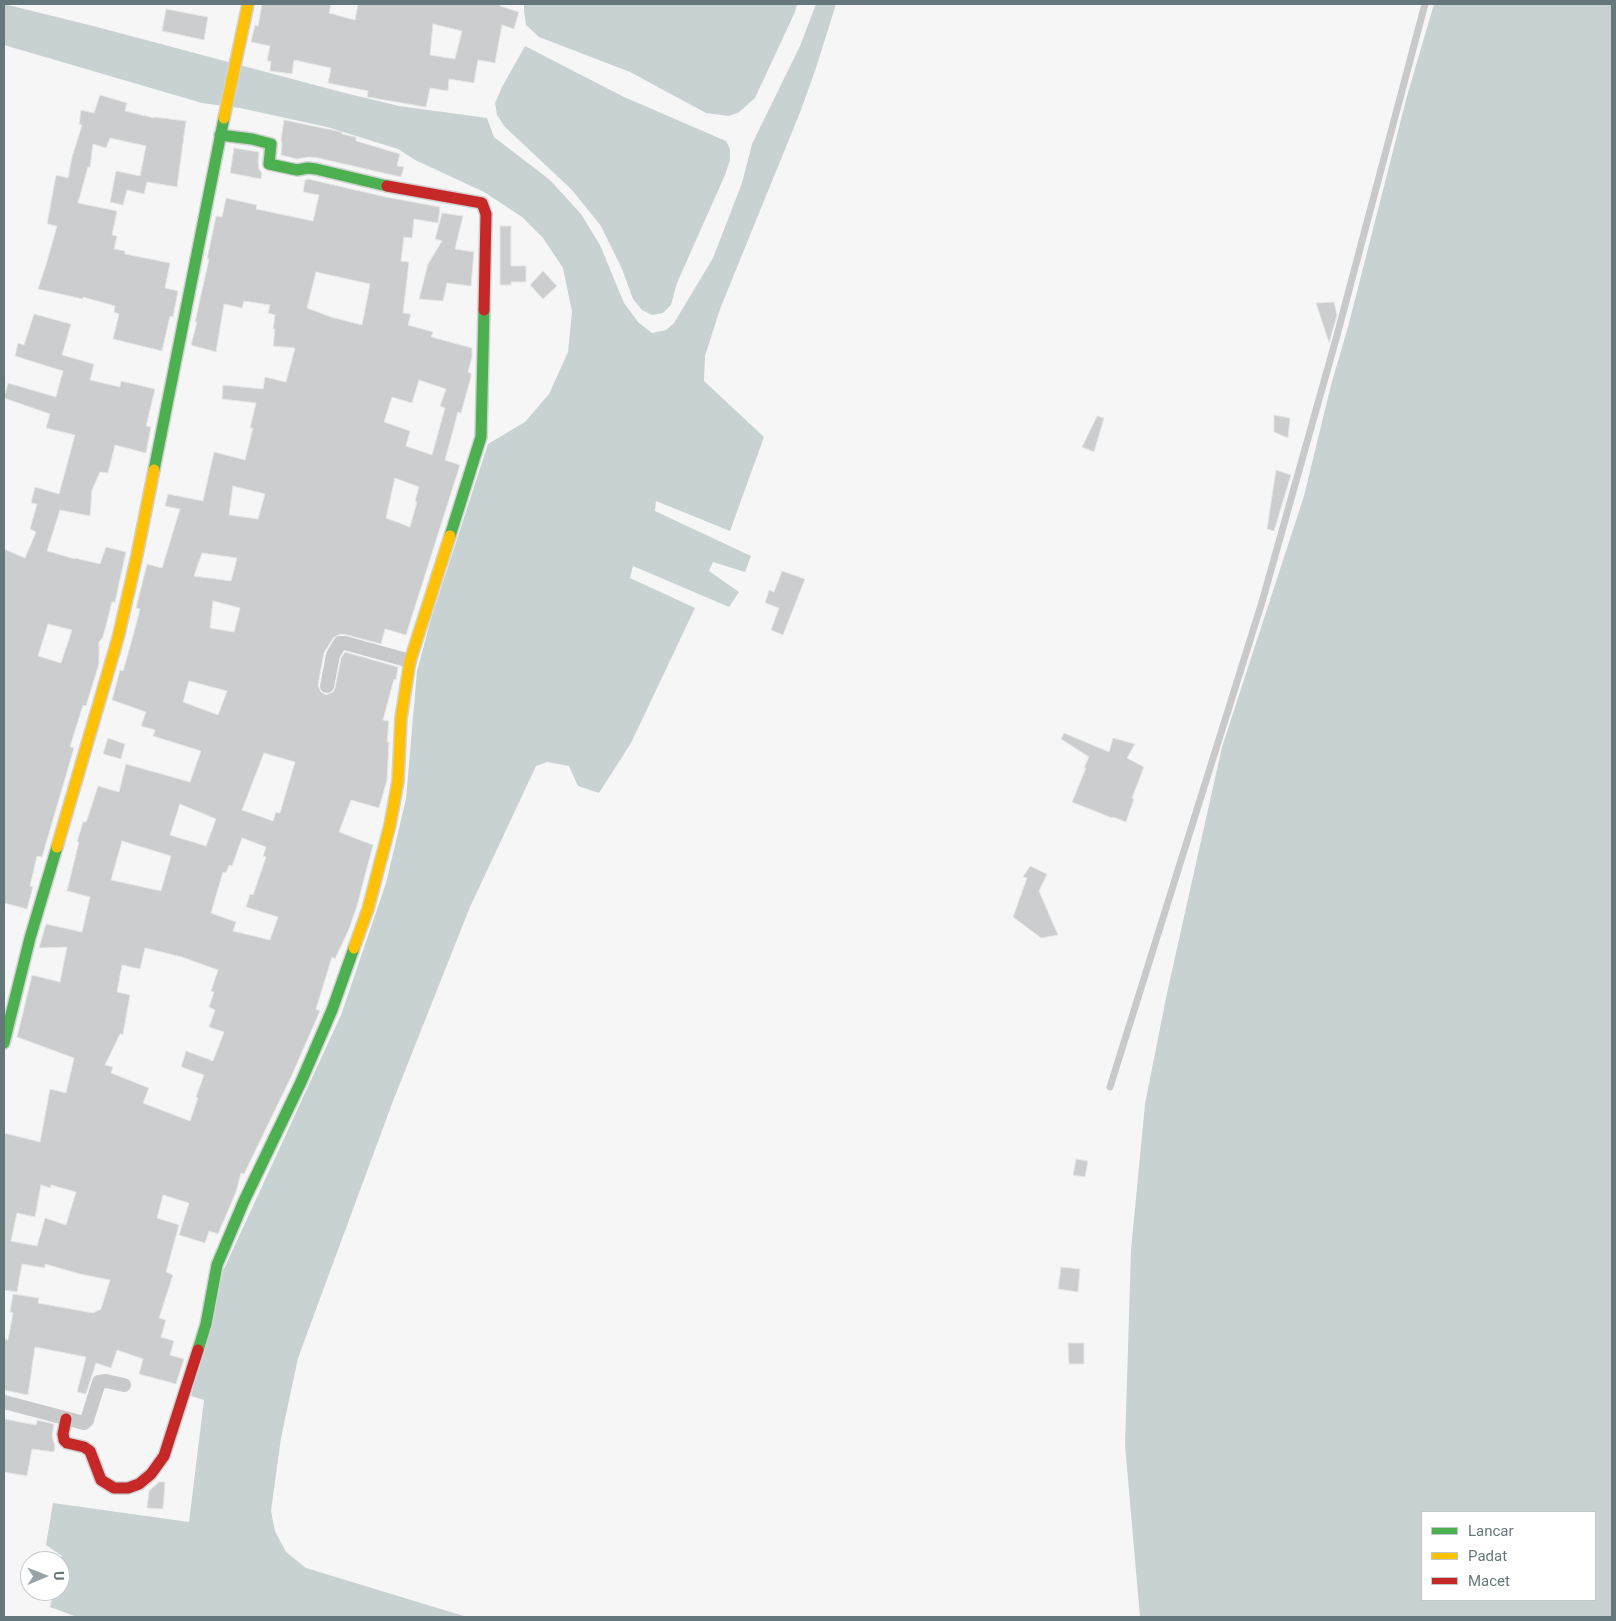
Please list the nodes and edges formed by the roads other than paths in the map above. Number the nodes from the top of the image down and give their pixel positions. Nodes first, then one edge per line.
1 (248, 4) edge
2 (1425, 4) edge
3 (220, 135) junction
4 (410, 661) junction
5 (327, 686) dead end
6 (4, 1043) edge
7 (1110, 1087) dead end
8 (124, 1385) dead end
9 (4, 1402) edge
10 (66, 1419) junction

1 - 3 street
2 - 7 lane
3 - 4 street
3 - 6 street
4 - 5 street
4 - 10 street
8 - 10 street
9 - 10 street

